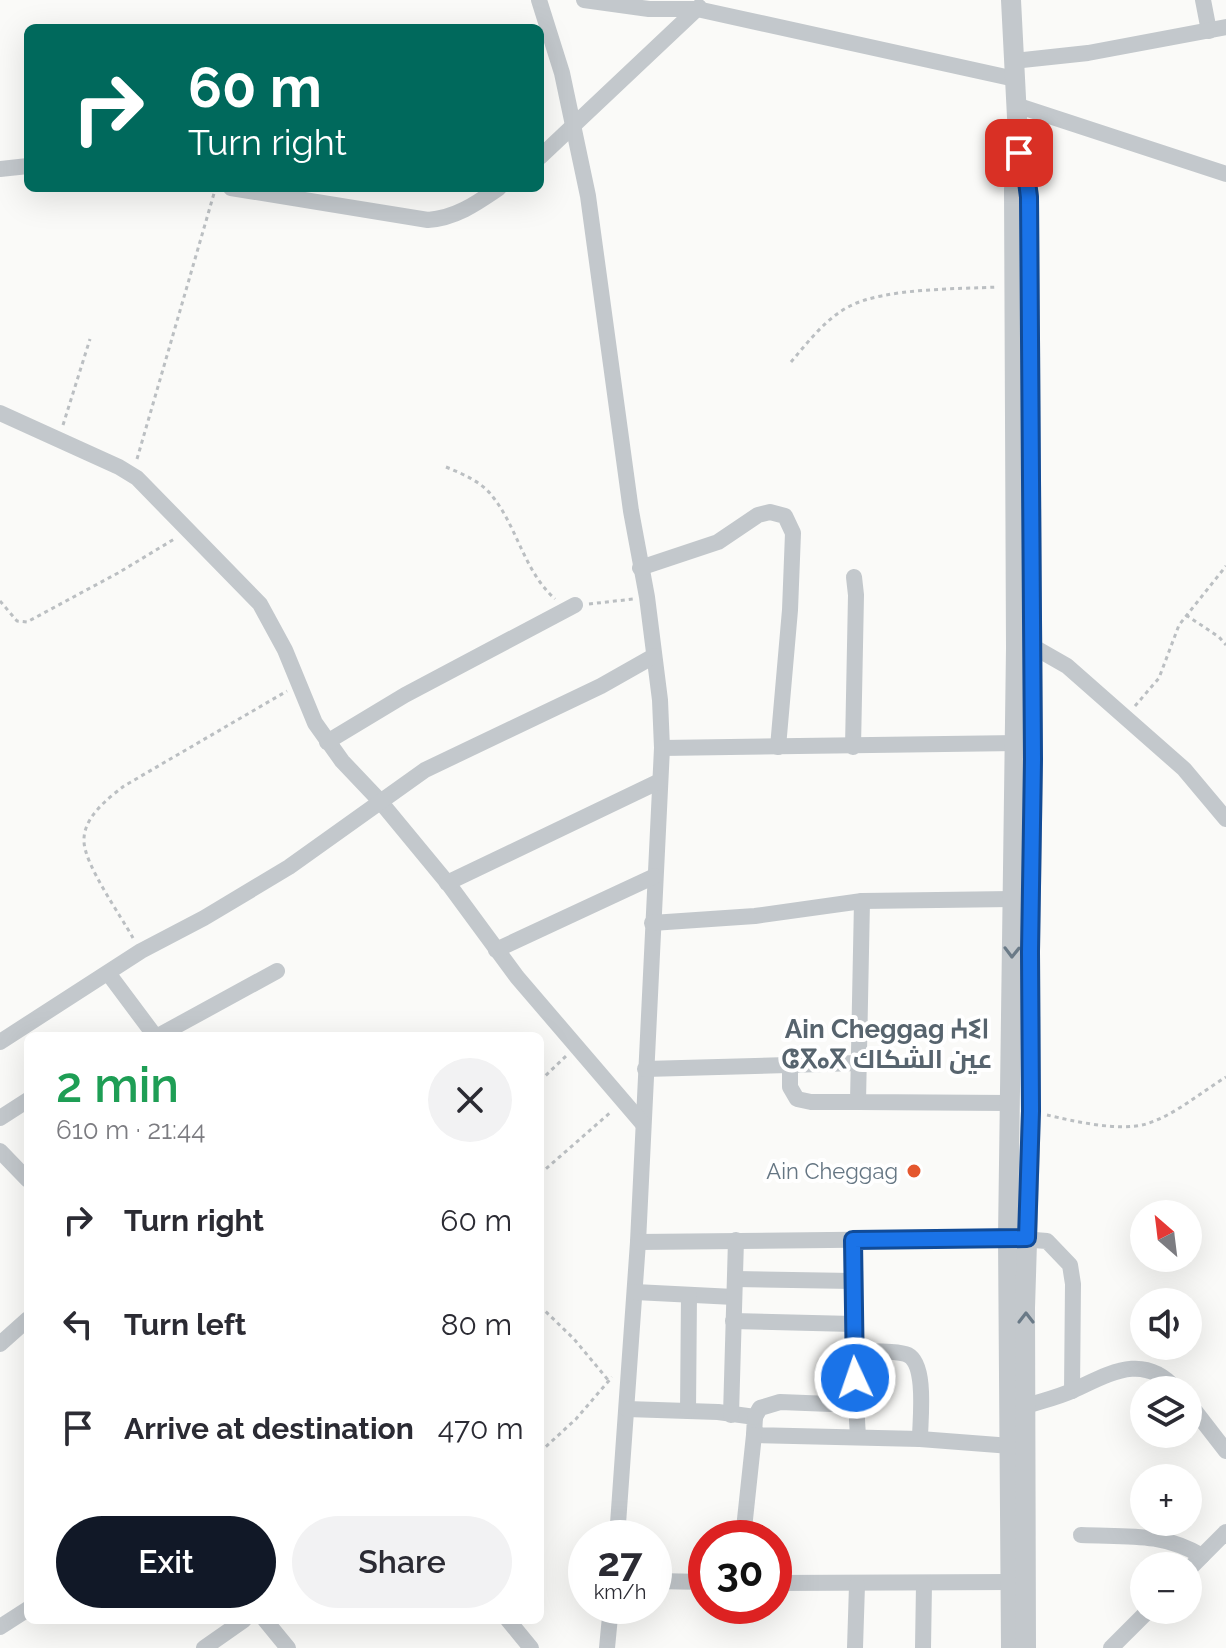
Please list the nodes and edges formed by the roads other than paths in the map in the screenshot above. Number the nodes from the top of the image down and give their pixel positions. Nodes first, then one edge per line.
1 (539, 0) edge
2 (584, 0) edge
3 (1011, 0) edge
4 (1203, 0) edge
5 (702, 5) edge
6 (1218, 29) edge
7 (1014, 70) junction
8 (1016, 105) junction
9 (573, 127) junction
10 (544, 153) edge
11 (24, 166) edge
12 (0, 169) edge
13 (1226, 174) edge
14 (1020, 176) junction
15 (256, 192) edge
16 (492, 192) edge
17 (0, 413) edge
18 (640, 568) junction
19 (854, 577) dead end
20 (575, 605) road end
21 (1032, 646) junction
22 (654, 656) junction
23 (327, 742) junction
24 (1024, 744) junction
25 (778, 747) junction
26 (853, 747) junction
27 (662, 748) junction
28 (660, 781) junction
29 (379, 800) junction
30 (1226, 819) edge
31 (655, 876) junction
32 (447, 883) junction
33 (1012, 899) junction
34 (862, 901) junction
35 (652, 923) junction
36 (496, 950) junction
37 (277, 971) dead end
38 (108, 973) junction
39 (153, 1032) edge
40 (163, 1032) edge
41 (0, 1042) edge
42 (858, 1063) junction
43 (790, 1065) junction
44 (645, 1069) junction
45 (858, 1102) junction
46 (24, 1103) edge
47 (1009, 1103) junction
48 (0, 1118) edge
49 (643, 1124) junction
50 (0, 1151) edge
51 (24, 1176) edge
52 (1017, 1238) junction
53 (736, 1240) junction
54 (853, 1240) junction
55 (638, 1242) junction
56 (735, 1279) junction
57 (853, 1281) junction
58 (635, 1292) junction
59 (689, 1295) junction
60 (734, 1297) junction
61 (733, 1321) junction
62 (24, 1323) edge
63 (853, 1324) junction
64 (0, 1344) edge
65 (853, 1351) junction
66 (1154, 1376) edge
67 (1072, 1391) junction
68 (857, 1405) junction
69 (1026, 1406) junction
70 (627, 1409) junction
71 (688, 1411) junction
72 (731, 1415) junction
73 (755, 1417) junction
74 (1202, 1420) edge
75 (754, 1435) junction
76 (858, 1437) junction
77 (920, 1439) junction
78 (1011, 1446) junction
79 (1226, 1451) edge
80 (618, 1520) edge
81 (745, 1520) edge
82 (1226, 1532) edge
83 (1081, 1535) dead end
84 (1195, 1552) edge
85 (1202, 1556) edge
86 (1011, 1582) junction
87 (792, 1583) edge
88 (924, 1584) junction
89 (857, 1585) junction
90 (24, 1612) edge
91 (238, 1624) edge
92 (268, 1624) edge
93 (511, 1624) edge
94 (609, 1624) edge
95 (1135, 1624) edge
96 (0, 1627) edge
97 (204, 1648) edge
98 (288, 1648) edge
99 (531, 1648) edge
100 (607, 1648) edge
101 (855, 1648) edge
102 (923, 1648) edge
103 (1011, 1648) edge
104 (1026, 1648) edge
105 (1111, 1648) edge

1 - 9 street
2 - 5 street
3 - 7 street
4 - 6 street
5 - 7 street
5 - 9 street
6 - 7 street
7 - 8 street
8 - 13 street
8 - 14 street
9 - 10 street
9 - 18 street
11 - 12 street
14 - 21 street
14 - 24 street
15 - 16 street
17 - 23 street
18 - 22 street
18 - 25 street
19 - 26 street
20 - 23 street
21 - 24 street
21 - 30 street
22 - 27 street
22 - 29 street
23 - 29 street
24 - 26 street
24 - 33 street
24 - 52 street
25 - 26 street
25 - 27 street
27 - 28 street
28 - 31 street
28 - 32 street
29 - 32 street
29 - 38 street
31 - 35 street
31 - 36 street
32 - 36 street
33 - 34 street
33 -> 47 street
34 - 35 street
34 - 42 street
35 - 44 street
36 - 49 street
37 - 40 street
38 - 39 street
38 - 41 street
42 - 43 street
42 - 45 street
43 - 44 street
43 - 45 street
44 - 49 street
45 - 47 street
46 - 48 street
47 - 52 street
49 - 55 street
50 - 51 street
52 - 54 street
52 - 67 street
69 -> 52 street
52 - 78 street
53 - 54 street
53 - 55 street
53 - 56 street
54 - 57 street
55 - 58 street
56 - 57 street
56 - 60 street
57 - 63 street
58 - 59 street
58 - 70 street
59 - 60 street
59 - 71 street
60 - 61 street
61 - 63 street
61 - 72 street
62 - 64 street
63 - 65 street
65 - 68 street
65 - 77 street
66 - 67 street
67 - 69 street
68 - 73 street
68 - 76 street
69 - 104 street
70 - 71 street
70 - 80 street
71 - 72 street
72 - 73 street
73 - 75 street
74 - 79 street
75 - 76 street
75 - 81 street
76 - 77 street
77 - 78 street
78 - 86 street
82 - 85 street
83 - 84 street
86 - 88 street
86 - 103 street
87 - 89 street
88 - 89 street
88 - 102 street
89 - 101 street
90 - 96 street
91 - 97 street
92 - 98 street
93 - 99 street
94 - 100 street
95 - 105 street

